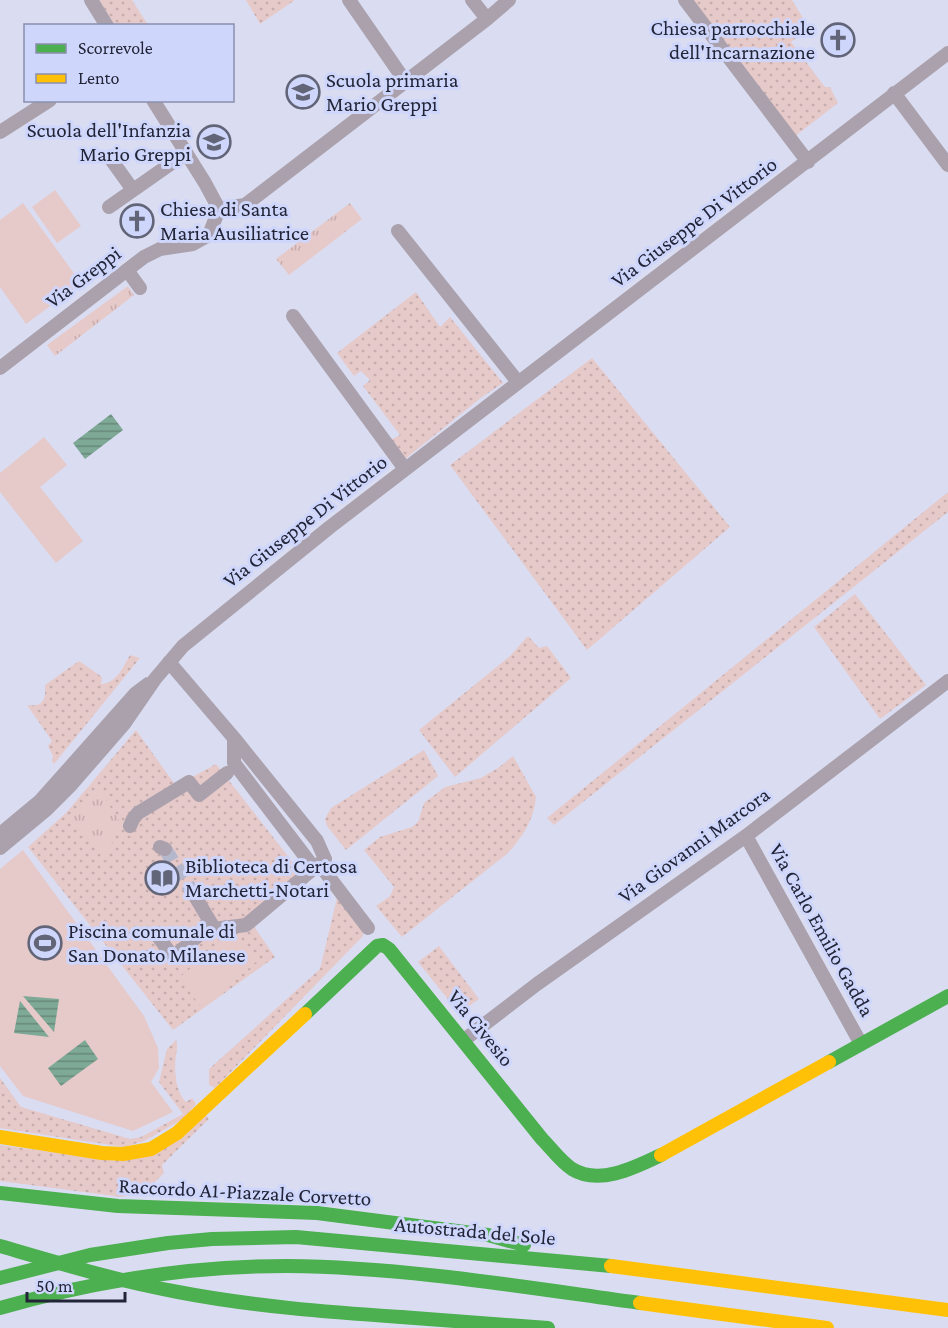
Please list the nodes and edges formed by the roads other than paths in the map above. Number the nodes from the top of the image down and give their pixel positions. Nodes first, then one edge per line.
1 (91, 0) edge
2 (350, 0) edge
3 (472, 0) edge
4 (509, 0) edge
5 (685, 0) edge
6 (487, 19) junction
7 (106, 24) edge
8 (948, 53) edge
9 (405, 81) junction
10 (894, 93) junction
11 (47, 102) edge
12 (154, 102) edge
13 (0, 132) edge
14 (186, 153) junction
15 (110, 158) dead end
16 (808, 162) junction
17 (948, 165) edge
18 (133, 189) junction
19 (109, 207) dead end
20 (219, 209) junction
21 (399, 231) dead end
22 (127, 270) junction
23 (140, 288) dead end
24 (293, 316) dead end
25 (0, 368) edge
26 (518, 382) junction
27 (405, 469) junction
28 (169, 662) junction
29 (948, 681) edge
30 (234, 738) junction
31 (227, 773) dead end
32 (291, 808) junction
33 (277, 821) junction
34 (18, 826) junction
35 (130, 826) dead end
36 (0, 834) edge
37 (746, 836) junction
38 (0, 841) edge
39 (0, 848) edge
40 (320, 865) junction
41 (196, 898) tunnel mouth
42 (214, 928) junction
43 (368, 928) dead end
44 (157, 935) dead end
45 (948, 996) edge
46 (464, 1040) junction
47 (861, 1044) junction
48 (0, 1137) edge
49 (0, 1192) edge
50 (0, 1246) edge
51 (591, 1263) junction
52 (0, 1278) edge
53 (0, 1308) edge
54 (948, 1310) edge
55 (548, 1328) edge
56 (827, 1328) edge

1 - 7 street
2 - 9 street
3 - 6 street
4 - 6 street
5 - 16 street
6 - 9 street
8 - 10 street, Via Giuseppe Di Vittorio
9 - 20 street
10 - 16 street, Via Giuseppe Di Vittorio
10 - 17 street
11 - 13 street
12 - 14 street
14 - 18 street
14 - 20 street
15 - 18 street
16 - 26 street, Via Giuseppe Di Vittorio
18 - 19 street
20 - 22 street, Via Greppi
21 - 26 street
22 - 23 street
22 - 25 street, Via Greppi
24 - 27 street
26 - 27 street, Via Giuseppe Di Vittorio
27 - 28 street, Via Giuseppe Di Vittorio
28 - 30 street
28 - 34 street, Via Giuseppe Di Vittorio
29 - 37 street, Via Giovanni Marcora
30 - 32 street
30 - 33 street
31 - 35 street
32 - 33 street
32 - 40 street
33 - 40 street
34 - 36 street
34 - 38 street
34 - 39 street
37 - 46 street, Via Giovanni Marcora
37 - 47 street, Via Carlo Emilio Gadda
40 - 42 street
40 - 43 street
41 - 42 street
42 - 44 street
45 - 47 main road, Via Civesio
46 - 47 main road, Via Civesio
46 - 48 main road, Via Civesio
49 - 51 main road, Raccordo A1-Piazzale Corvetto
50 - 55 main road, bridge
51 - 52 main road, Autostrada del Sole
51 - 54 main road, Autostrada del Sole
53 - 56 main road

